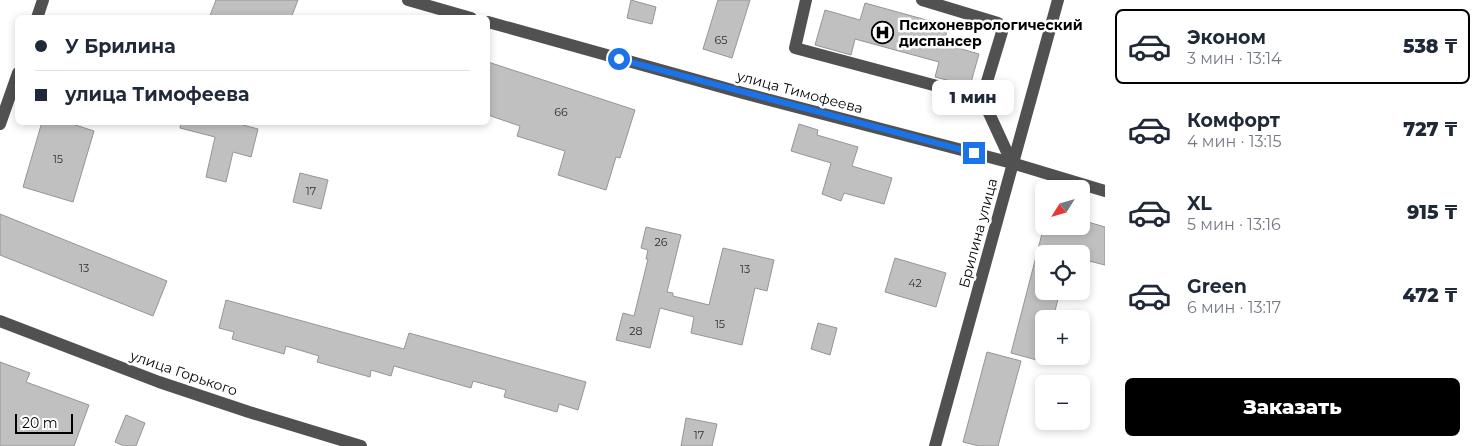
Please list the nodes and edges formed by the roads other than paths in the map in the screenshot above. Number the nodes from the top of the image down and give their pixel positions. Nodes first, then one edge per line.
1 (43, 0) edge
2 (408, 0) edge
3 (806, 0) edge
4 (922, 0) edge
5 (1058, 0) edge
6 (38, 15) edge
7 (460, 15) edge
8 (490, 23) edge
9 (15, 82) edge
10 (982, 98) junction
11 (0, 124) edge
12 (1012, 163) junction
13 (1105, 191) edge
14 (0, 321) edge
15 (362, 446) edge
16 (934, 446) edge

1 - 6 street
2 - 7 street
3 - 10 street
4 - 10 street
5 - 12 street, Брилина улица
8 - 12 street, улица Тимофеева
9 - 11 street
10 - 12 street
12 - 13 street, улица Тимофеева
12 - 16 street, Брилина улица
14 - 15 street, улица Горького

